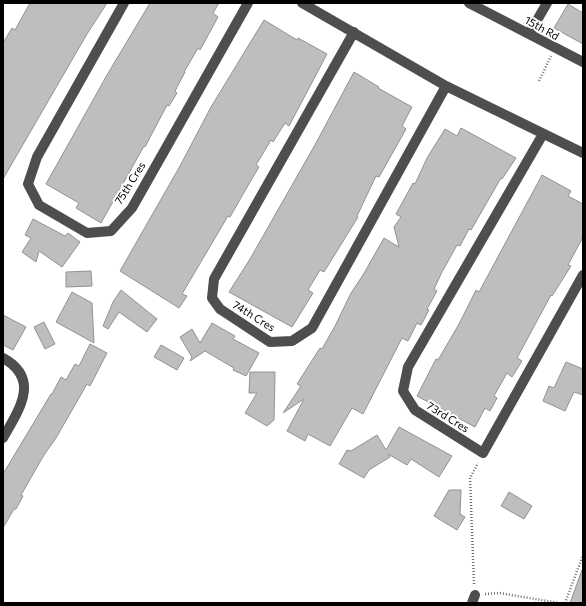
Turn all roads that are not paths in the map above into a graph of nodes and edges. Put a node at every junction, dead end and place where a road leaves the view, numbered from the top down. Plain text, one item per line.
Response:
1 (124, 3) edge
2 (248, 3) edge
3 (302, 3) edge
4 (469, 3) edge
5 (547, 3) edge
6 (354, 32) junction
7 (529, 34) junction
8 (583, 62) edge
9 (446, 86) junction
10 (544, 134) junction
11 (583, 153) edge
12 (583, 275) edge
13 (3, 358) edge
14 (3, 438) edge

1 - 2 street, 75th Cres
3 - 6 street
4 - 7 street, 15th Rd
5 - 7 street
6 - 9 street
6 - 9 street, 74th Cres
7 - 8 street, 15th Rd
9 - 10 street
10 - 11 street
10 - 12 street, 73rd Cres
13 - 14 street

